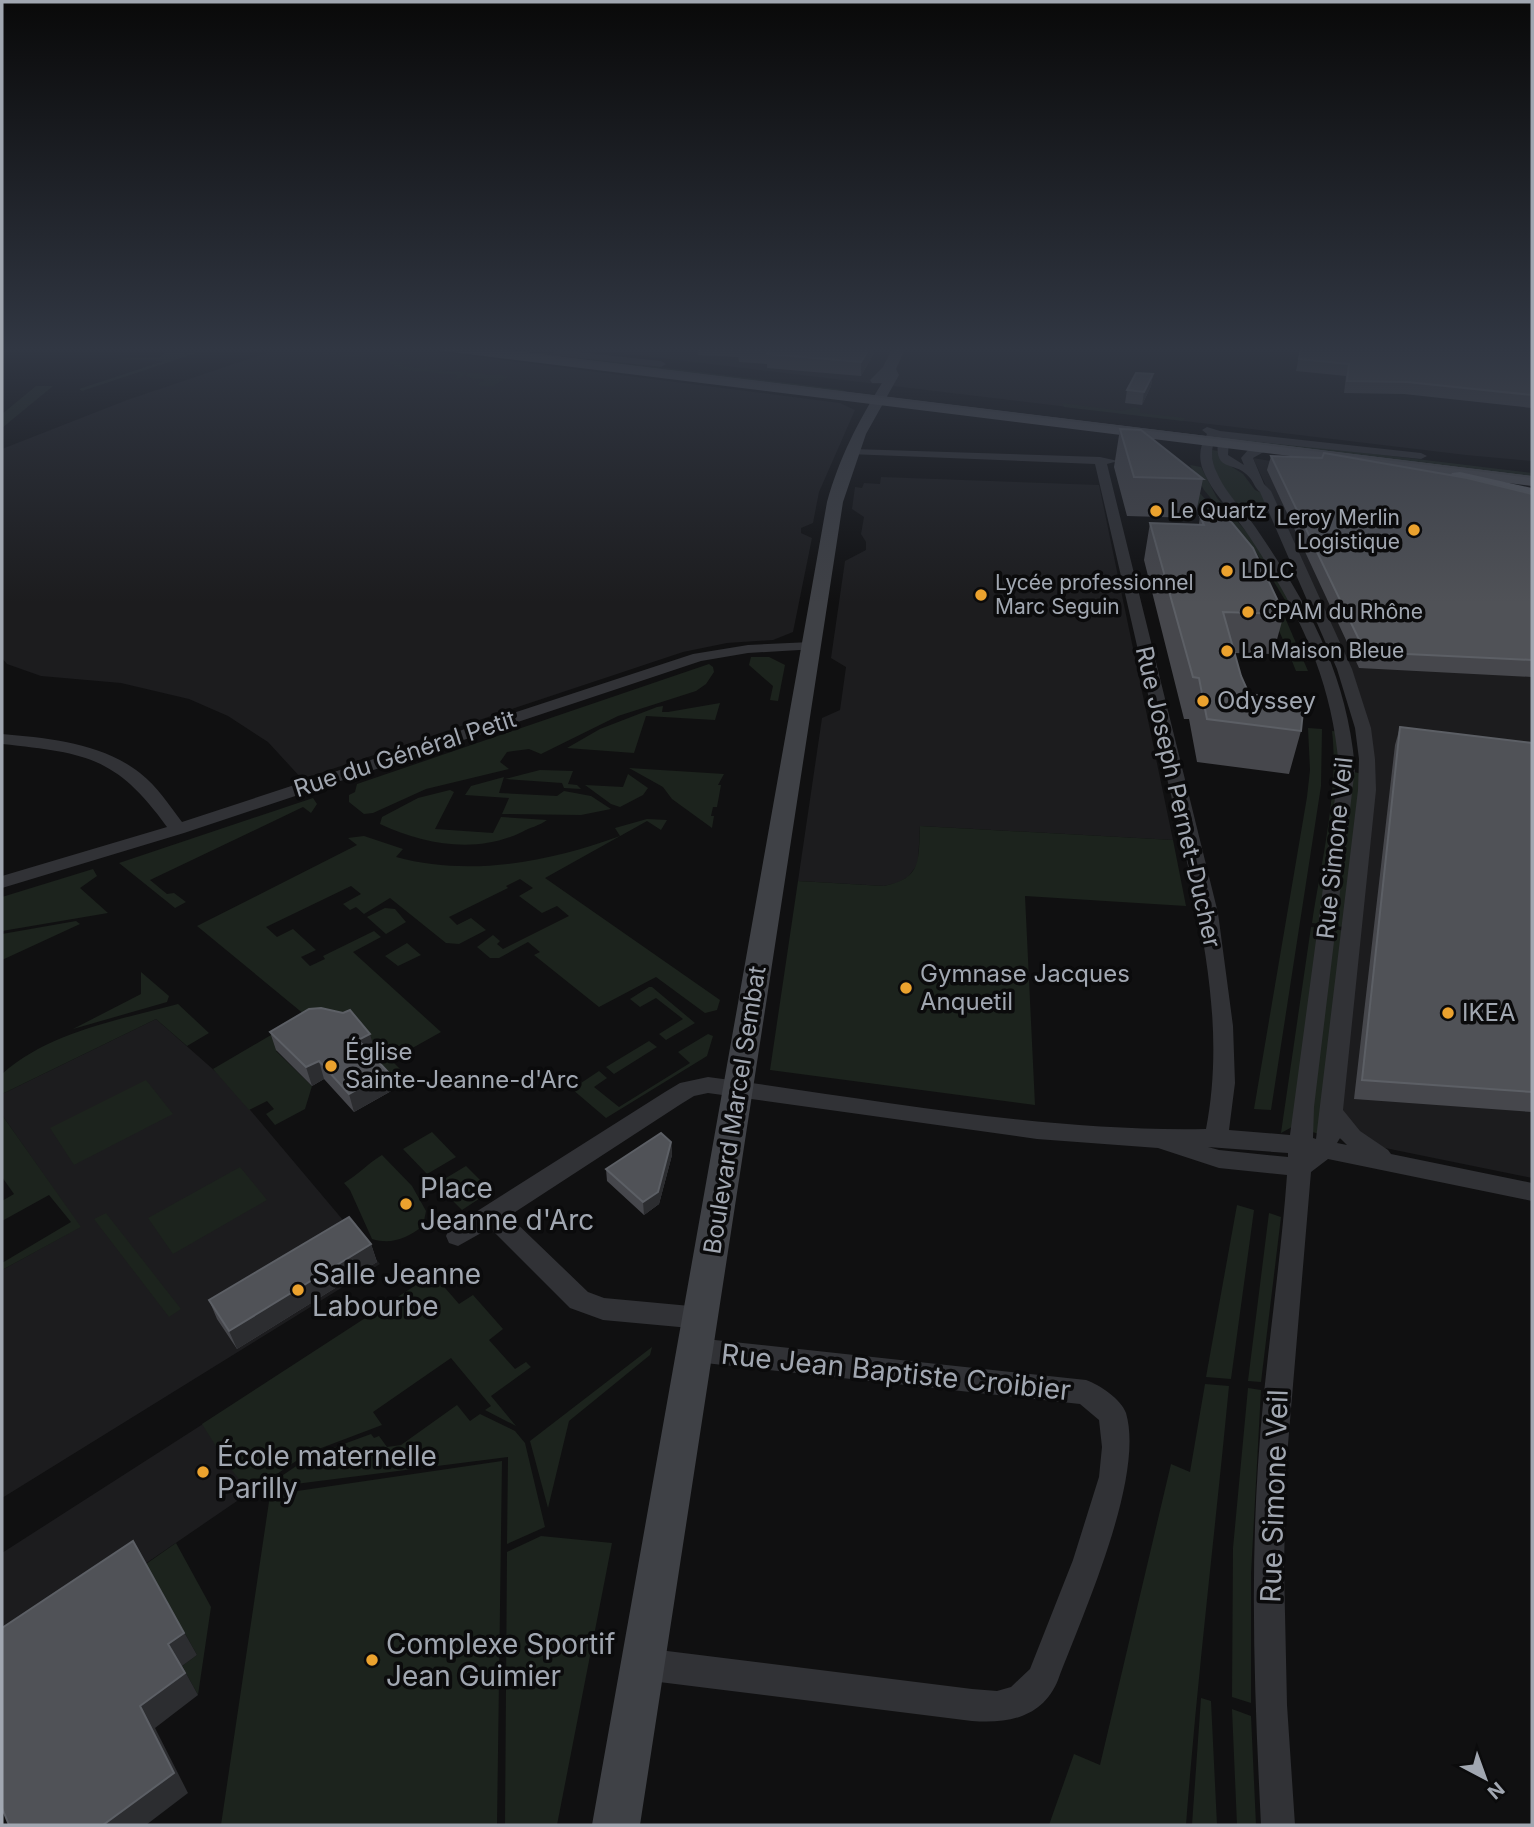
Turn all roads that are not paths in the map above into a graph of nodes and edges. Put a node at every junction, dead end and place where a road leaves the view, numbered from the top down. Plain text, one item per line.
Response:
1 (861, 432) edge
2 (1170, 432) edge
3 (1214, 438) junction
4 (1263, 449) junction
5 (853, 452) junction
6 (1342, 459) junction
7 (1100, 460) junction
8 (1121, 461) edge
9 (1476, 462) joint
10 (1532, 469) edge
11 (1255, 475) junction
12 (1532, 481) edge
13 (1532, 494) edge
14 (1274, 511) junction
15 (1246, 523) junction
16 (1294, 561) junction
17 (811, 646) junction
18 (2, 739) edge
19 (178, 829) junction
20 (2, 883) edge
21 (739, 1088) junction
22 (1332, 1112) junction
23 (1216, 1138) junction
24 (1148, 1139) junction
25 (1308, 1153) junction
26 (1390, 1162) junction
27 (1532, 1192) edge
28 (492, 1214) junction
29 (458, 1236) dead end
30 (701, 1318) junction
31 (696, 1350) junction
32 (643, 1664) junction
33 (616, 1825) edge
34 (1278, 1825) edge

1 - 5 street, Boulevard Marcel Sembat
2 - 3 main road
3 - 4 main road
3 - 9 main road
3 - 11 street
3 - 15 street, Rue Simone Veil
4 - 6 main road
4 - 11 street
5 - 7 street
5 - 17 street, Boulevard Marcel Sembat
6 - 12 main road
6 - 13 highway
7 - 8 street
7 - 23 street, Rue Joseph Pernet-Ducher
9 - 10 highway
11 - 14 street, Rue Simone Veil
14 - 15 street
14 - 16 street, Rue Simone Veil
15 - 16 street, Rue Simone Veil
15 - 25 street, Rue Simone Veil
16 - 22 street, Rue Simone Veil
17 - 19 street, Rue du Général Petit
17 - 21 street, Boulevard Marcel Sembat
18 - 19 street
19 - 20 street, Rue du Général Petit
21 - 24 street
21 - 28 street
21 - 30 street, Boulevard Marcel Sembat
22 - 25 street, Rue Simone Veil
22 - 26 street
23 - 24 street
23 - 25 street
24 - 25 street
25 - 26 street
25 - 34 street, Rue Simone Veil
26 - 27 street
28 - 29 street
28 - 30 street
30 - 31 street, Boulevard Marcel Sembat
31 - 32 street, Boulevard Marcel Sembat
31 - 32 street, Rue Jean Baptiste Croibier
32 - 33 street, Boulevard Marcel Sembat

